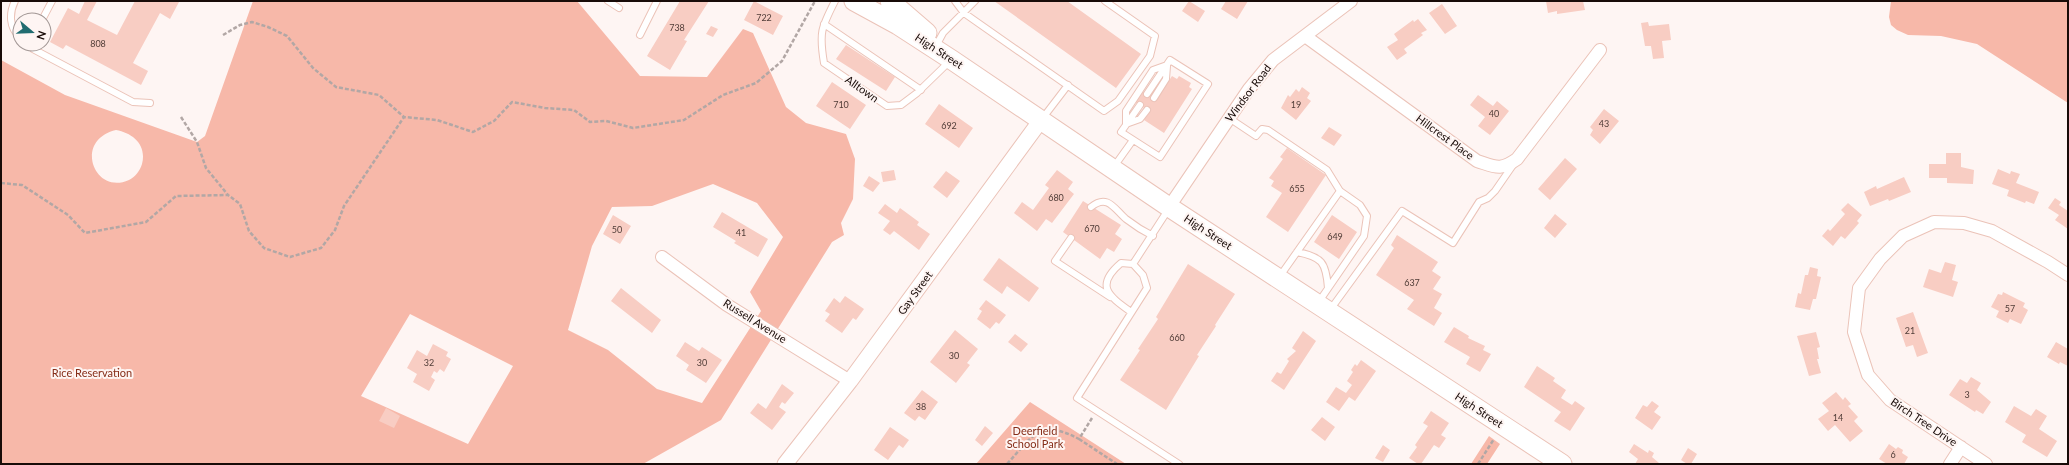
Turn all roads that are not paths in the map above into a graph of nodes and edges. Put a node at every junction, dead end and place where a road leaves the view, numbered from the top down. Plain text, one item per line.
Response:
1 (15, 1) edge
2 (52, 1) edge
3 (608, 1) edge
4 (657, 1) edge
5 (835, 1) edge
6 (854, 1) edge
7 (890, 1) edge
8 (955, 1) edge
9 (975, 1) edge
10 (1105, 1) edge
11 (1352, 1) edge
12 (619, 8) dead end
13 (46, 12) edge
14 (964, 13) junction
15 (12, 20) edge
16 (824, 24) junction
17 (640, 35) dead end
18 (1305, 36) junction
19 (935, 49) junction
20 (1600, 50) dead end
21 (39, 52) edge
22 (952, 60) junction
23 (1167, 65) junction
24 (1068, 85) junction
25 (921, 90) junction
26 (1147, 94) dead end
27 (1154, 98) dead end
28 (150, 103) dead end
29 (1140, 105) dead end
30 (1147, 110) dead end
31 (1229, 118) junction
32 (1041, 120) junction
33 (1126, 124) junction
34 (1133, 140) junction
35 (1517, 159) junction
36 (1113, 169) junction
37 (1340, 191) junction
38 (1091, 207) dead end
39 (1169, 207) junction
40 (1152, 236) junction
41 (1071, 238) dead end
42 (1297, 252) junction
43 (662, 257) dead end
44 (1133, 264) junction
45 (2068, 275) edge
46 (1278, 278) junction
47 (1328, 288) junction
48 (1110, 297) junction
49 (1323, 308) junction
50 (1131, 312) junction
51 (850, 381) junction
52 (1961, 447) junction
53 (785, 464) edge
54 (1179, 464) edge
55 (1562, 464) edge
56 (1950, 464) edge
57 (1986, 464) edge

1 - 15 lane
2 - 13 lane
3 - 12 lane
4 - 17 lane
5 - 16 lane, Alltown
6 - 19 main road, High Street
7 - 19 main road
8 - 14 lane
9 - 14 lane
10 - 24 lane
11 - 18 street, Windsor Road
14 - 19 lane
14 - 24 lane
16 - 25 lane
16 - 25 lane, Alltown
18 - 31 street, Windsor Road
18 - 35 street, Hillcrest Place
19 - 22 main road, High Street
20 - 35 street, Hillcrest Place
21 - 28 lane
22 - 25 lane, Alltown
22 - 32 main road, High Street
23 - 26 lane
23 - 27 lane
23 - 33 lane
23 - 34 lane
24 - 32 lane
29 - 33 lane
30 - 33 lane
31 - 37 lane
31 - 39 street, Windsor Road
32 - 36 main road, High Street
32 - 51 street, Gay Street
33 - 34 lane
34 - 36 lane
35 - 49 lane
36 - 39 main road, High Street
37 - 42 lane
37 - 47 lane
38 - 40 lane
39 - 40 lane
39 - 46 main road, High Street
40 - 44 lane
41 - 48 lane
42 - 46 lane
42 - 47 lane
43 - 51 street, Russell Avenue
44 - 48 lane
44 - 50 lane
45 - 52 street, Birch Tree Drive
46 - 49 main road, High Street
47 - 49 lane
48 - 50 lane
49 - 55 main road, High Street
50 - 54 lane
51 - 53 street, Gay Street
52 - 56 street
52 - 57 street, Birch Tree Drive

